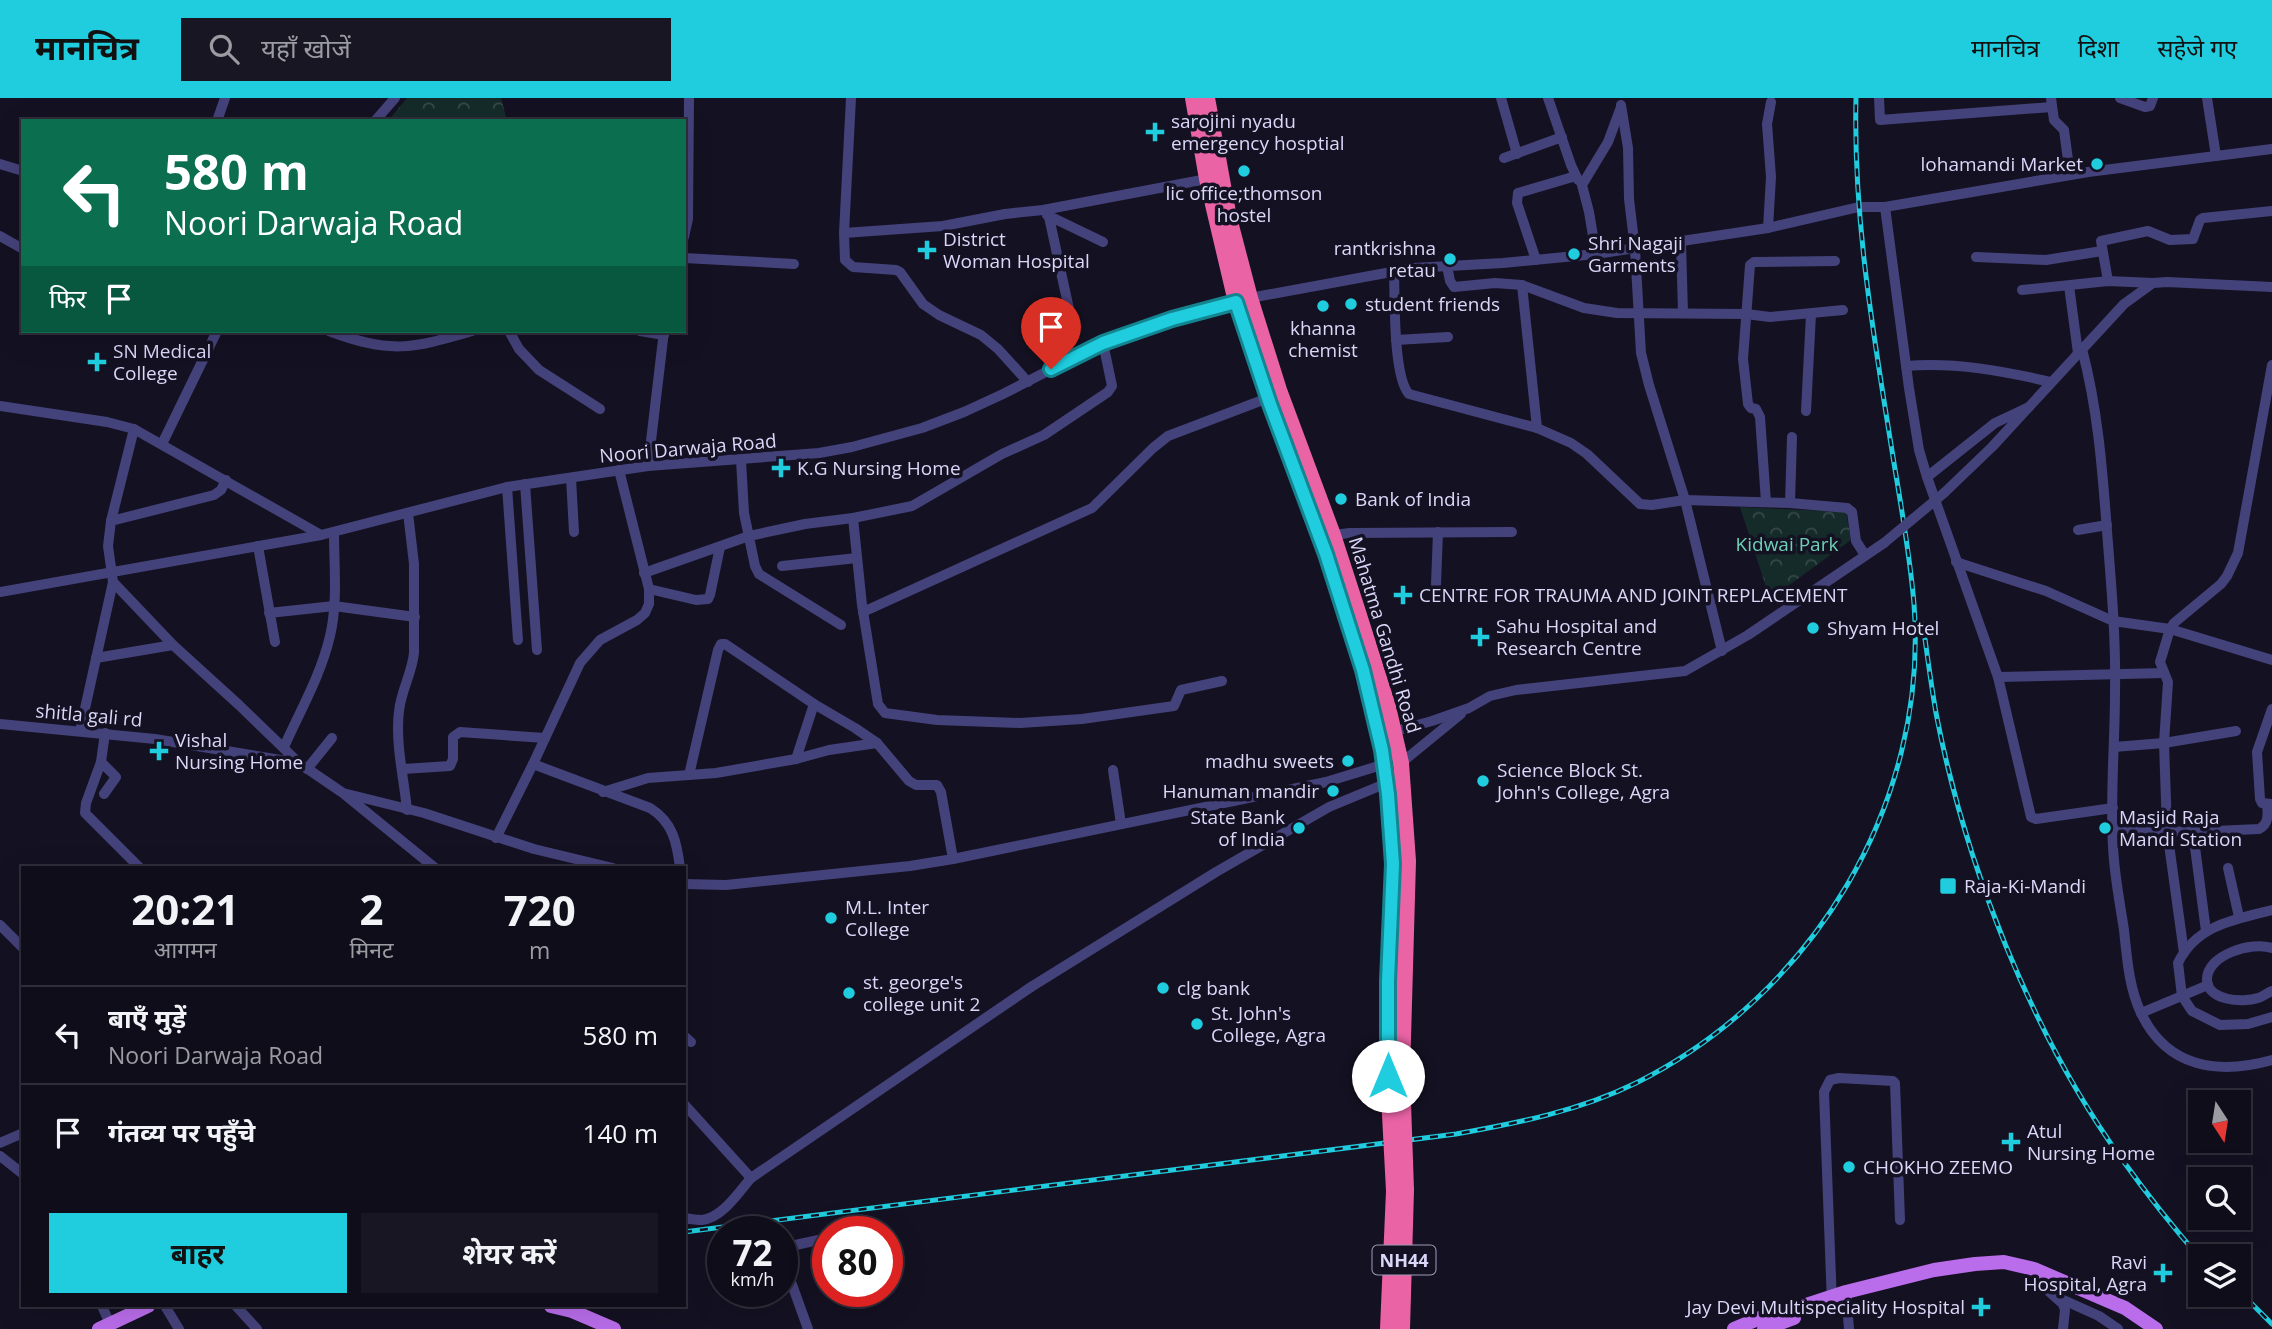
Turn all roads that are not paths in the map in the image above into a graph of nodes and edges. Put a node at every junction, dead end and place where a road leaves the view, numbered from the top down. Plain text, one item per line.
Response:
1 (225, 98) edge
2 (395, 98) edge
3 (689, 98) edge
4 (851, 98) edge
5 (1193, 98) edge
6 (1207, 98) edge
7 (1501, 98) edge
8 (1548, 98) edge
9 (1879, 98) edge
10 (2120, 98) edge
11 (2153, 98) edge
12 (2207, 98) edge
13 (1769, 99) edge
14 (1621, 102) edge
15 (2052, 102) edge
16 (2027, 103) edge
17 (218, 119) edge
18 (377, 119) edge
19 (1562, 137) junction
20 (2272, 149) edge
21 (1517, 154) junction
22 (2216, 156) junction
23 (1504, 158) dead end
24 (0, 164) edge
25 (21, 170) edge
26 (2070, 175) junction
27 (1207, 179) junction
28 (1579, 181) junction
29 (1885, 207) junction
30 (2272, 211) edge
31 (1046, 213) junction
32 (686, 228) edge
33 (1768, 228) junction
34 (844, 233) junction
35 (0, 236) edge
36 (1103, 242) dead end
37 (1681, 242) junction
38 (21, 248) edge
39 (1635, 249) junction
40 (2102, 251) junction
41 (1597, 254) junction
42 (1976, 257) dead end
43 (686, 258) edge
44 (1536, 260) junction
45 (1835, 261) dead end
46 (794, 264) dead end
47 (1447, 266) junction
48 (1394, 273) junction
49 (2108, 281) junction
50 (2153, 284) junction
51 (1522, 285) junction
52 (2069, 286) junction
53 (2272, 287) edge
54 (2022, 290) dead end
55 (1243, 300) junction
56 (1069, 309) dead end
57 (1843, 310) dead end
58 (1683, 313) junction
59 (1639, 314) junction
60 (1746, 314) junction
61 (1811, 314) junction
62 (216, 333) edge
63 (334, 333) edge
64 (465, 333) edge
65 (510, 333) edge
66 (664, 333) edge
67 (1448, 337) dead end
68 (1396, 340) junction
69 (1103, 343) junction
70 (2080, 351) junction
71 (2272, 365) edge
72 (1906, 366) junction
73 (1028, 382) junction
74 (2051, 382) junction
75 (1268, 398) junction
76 (0, 406) edge
77 (2029, 407) junction
78 (600, 409) dead end
79 (1806, 411) dead end
80 (1537, 428) junction
81 (134, 429) junction
82 (1792, 437) dead end
83 (162, 444) junction
84 (741, 460) junction
85 (648, 466) junction
86 (619, 470) junction
87 (1927, 477) junction
88 (571, 478) junction
89 (226, 480) junction
90 (525, 484) junction
91 (508, 487) junction
92 (1685, 500) junction
93 (1766, 502) junction
94 (1790, 503) junction
95 (408, 513) junction
96 (853, 518) junction
97 (111, 521) junction
98 (2107, 525) junction
99 (2078, 530) dead end
100 (1512, 531) dead end
101 (334, 532) junction
102 (574, 532) dead end
103 (1438, 532) junction
104 (321, 535) junction
105 (1333, 535) junction
106 (749, 536) junction
107 (258, 546) junction
108 (720, 547) junction
109 (1864, 555) junction
110 (857, 558) junction
111 (1956, 562) junction
112 (782, 566) dead end
113 (644, 573) junction
114 (112, 578) junction
115 (1436, 584) dead end
116 (649, 589) junction
117 (0, 592) edge
118 (334, 606) junction
119 (863, 612) junction
120 (269, 613) junction
121 (415, 617) junction
122 (2113, 621) junction
123 (841, 625) dead end
124 (2170, 629) junction
125 (518, 640) dead end
126 (275, 642) dead end
127 (173, 645) junction
128 (537, 650) dead end
129 (1722, 651) junction
130 (96, 659) junction
131 (2272, 660) edge
132 (2164, 673) junction
133 (2115, 674) junction
134 (1998, 677) junction
135 (1222, 681) dead end
136 (814, 704) junction
137 (1469, 708) junction
138 (2272, 709) edge
139 (0, 724) edge
140 (79, 731) junction
141 (2236, 731) dead end
142 (105, 733) junction
143 (1386, 733) junction
144 (332, 738) dead end
145 (545, 738) junction
146 (877, 743) junction
147 (2164, 743) junction
148 (284, 747) junction
149 (2114, 747) junction
150 (796, 759) junction
151 (102, 762) junction
152 (533, 764) junction
153 (1393, 764) junction
154 (303, 766) junction
155 (403, 769) junction
156 (1113, 770) dead end
157 (689, 775) junction
158 (1344, 776) junction
159 (1387, 783) junction
160 (603, 792) junction
161 (343, 793) junction
162 (104, 794) dead end
163 (1353, 797) junction
164 (2270, 804) edge
165 (2113, 808) junction
166 (407, 810) junction
167 (1121, 824) junction
168 (2112, 829) junction
169 (2167, 830) junction
170 (2193, 832) junction
171 (496, 838) junction
172 (953, 859) junction
173 (138, 866) edge
174 (433, 866) edge
175 (606, 866) edge
176 (680, 866) edge
177 (2228, 868) dead end
178 (686, 884) edge
179 (2272, 910) edge
180 (2239, 917) junction
181 (0, 925) edge
182 (2206, 931) junction
183 (21, 946) edge
184 (2272, 948) edge
185 (2184, 953) junction
186 (2207, 985) junction
187 (2272, 991) edge
188 (2182, 996) junction
189 (2141, 1013) junction
190 (2272, 1017) edge
191 (2272, 1060) edge
192 (1395, 1075) junction
193 (686, 1106) edge
194 (21, 1134) edge
195 (0, 1143) edge
196 (0, 1156) edge
197 (21, 1172) edge
198 (751, 1178) junction
199 (1400, 1191) junction
200 (686, 1218) edge
201 (1900, 1220) dead end
202 (812, 1241) edge
203 (2034, 1269) junction
204 (1843, 1296) junction
205 (2056, 1296) junction
206 (102, 1307) edge
207 (146, 1307) edge
208 (166, 1307) edge
209 (237, 1307) edge
210 (555, 1307) edge
211 (105, 1326) edge
212 (1738, 1328) edge
213 (179, 1329) edge
214 (257, 1329) edge
215 (614, 1329) edge
216 (808, 1329) edge
217 (1388, 1329) edge
218 (1402, 1329) edge
219 (1763, 1329) edge
220 (1849, 1329) edge
221 (2063, 1329) edge
222 (2118, 1329) edge
223 (2156, 1329) edge

1 - 17 street
2 - 18 street
3 - 32 street
4 - 34 street
5 - 27 highway, Mahatma Gandhi Road / NH44
6 - 55 highway, Mahatma Gandhi Road / NH44
7 - 21 street
8 - 19 street
9 - 16 street
10 - 11 street
12 - 22 street
13 - 33 street
14 - 28 street
14 - 39 street
15 - 16 street
15 - 26 street
19 - 21 street
19 - 28 street
20 - 22 street, Noori Darwaja Road
21 - 23 street
22 - 26 street, Noori Darwaja Road
24 - 25 street
26 - 29 street, Noori Darwaja Road
27 - 31 street
27 - 55 highway, Mahatma Gandhi Road / NH44
28 - 41 street
28 - 44 street
29 - 33 street, Noori Darwaja Road
29 - 72 street
30 - 40 street
31 - 34 street
31 - 36 street
31 - 56 street
33 - 37 street, Noori Darwaja Road
34 - 73 street
35 - 38 street
37 - 39 street, Noori Darwaja Road
37 - 58 street
39 - 41 street, Noori Darwaja Road
39 - 59 street
40 - 42 street
40 - 49 street
41 - 44 street, Noori Darwaja Road
43 - 46 street
44 - 47 street, Noori Darwaja Road
45 - 60 street
47 - 48 street, Noori Darwaja Road
47 - 51 street
48 - 55 street, Noori Darwaja Road
48 - 68 street
49 - 50 street
49 - 52 street
50 - 53 street
50 - 70 street
51 - 59 street
51 - 80 street
52 - 54 street
52 - 70 street
55 - 69 street, Noori Darwaja Road
55 - 75 highway, Mahatma Gandhi Road / NH44
55 - 105 highway, Mahatma Gandhi Road / NH44
57 - 61 street
58 - 59 street
58 - 60 street
59 - 92 street
60 - 61 street
60 - 93 street
61 - 79 street
62 - 83 street
63 - 64 street
65 - 78 street
66 - 85 street
67 - 68 street
68 - 80 street
69 - 73 street, Noori Darwaja Road
69 - 96 street
70 - 74 street
70 - 98 street
71 - 124 street
72 - 74 street
72 - 87 street
73 - 84 street, Noori Darwaja Road
74 - 77 street
75 - 119 street
75 - 143 highway, Mahatma Gandhi Road / NH44
76 - 81 street
77 - 87 street
77 - 109 street, bridge
80 - 92 street
81 - 83 street
81 - 97 street
82 - 94 street
83 - 89 street
84 - 85 street, Noori Darwaja Road
84 - 106 street
85 - 86 street, Noori Darwaja Road
86 - 88 street, Noori Darwaja Road
86 - 113 street
87 - 111 street
88 - 90 street, Noori Darwaja Road
88 - 102 street
89 - 97 street
89 - 104 street
90 - 91 street, Noori Darwaja Road
90 - 128 street
91 - 95 street, Noori Darwaja Road
91 - 125 street
92 - 93 street
92 - 129 street
93 - 94 street
94 - 109 street
95 - 101 street, Noori Darwaja Road
95 - 121 street
96 - 106 street
96 - 110 street
97 - 114 street
98 - 99 street
98 - 122 street
100 - 103 street
101 - 104 street, Noori Darwaja Road
101 - 118 street
103 - 105 street
103 - 115 street
104 - 107 street, Noori Darwaja Road
105 - 143 highway, Mahatma Gandhi Road / NH44
106 - 108 street
106 - 123 street
107 - 114 street, Noori Darwaja Road
107 - 120 street
108 - 113 street
108 - 116 street
109 - 129 street
110 - 112 street
110 - 119 street
111 - 122 street
111 - 134 street
113 - 116 street
114 - 117 street, Noori Darwaja Road
114 - 127 street
114 - 130 street
116 - 145 street
118 - 120 street
118 - 121 street
118 - 148 street
119 - 135 street
120 - 126 street
121 - 155 street
122 - 124 street
122 - 133 street
124 - 131 street
124 - 132 street
127 - 130 street
127 - 148 street
129 - 137 street
130 - 140 street
132 - 133 street
132 - 147 street
133 - 134 street
133 - 149 street
134 - 165 street
136 - 146 street
136 - 150 street
136 - 157 street
137 - 143 street
137 - 153 street
138 - 164 street
139 - 140 street, shitla gali rd
140 - 142 street, shitla gali rd
141 - 147 street
142 - 151 street
142 - 154 street, shitla gali rd
143 - 153 highway, Mahatma Gandhi Road / NH44
144 - 154 street
145 - 152 street
145 - 155 street
146 - 150 street
146 - 172 street
147 - 149 street
147 - 169 street
148 - 154 street
149 - 165 street
150 - 157 street
151 - 162 street
151 - 173 street
152 - 160 street
152 - 171 street
153 - 158 street
153 - 159 highway, Mahatma Gandhi Road / NH44
153 - 192 highway, Mahatma Gandhi Road / NH44
154 - 161 street
155 - 166 street
156 - 167 street
157 - 160 street
158 - 163 street
158 - 167 street
159 - 163 street
159 - 192 highway, Mahatma Gandhi Road / NH44
160 - 176 street
161 - 166 street
161 - 174 street
163 - 198 street
164 - 170 street
165 - 168 street
166 - 171 street
167 - 172 street
168 - 169 street
168 - 189 street
169 - 170 street
169 - 185 street
170 - 182 street
171 - 175 street
172 - 178 street
177 - 180 street
179 - 180 street
180 - 182 street
181 - 183 street
182 - 185 street
184 - 186 street
185 - 188 street
186 - 187 street
186 - 188 street
188 - 189 street
188 - 190 street
189 - 191 street
192 - 199 highway, Mahatma Gandhi Road / NH44, bridge
193 - 198 street
194 - 195 street
196 - 197 street
198 - 200 street
199 - 217 highway, Mahatma Gandhi Road / NH44
199 - 218 highway, Mahatma Gandhi Road / NH44
201 - 204 street
202 - 216 street
203 - 204 main road
203 - 205 street
203 - 223 main road
204 - 212 main road
204 - 219 main road
204 - 220 street
205 - 221 street
205 - 222 street
206 - 211 street
207 - 211 main road
208 - 213 street
209 - 214 street
210 - 215 main road

